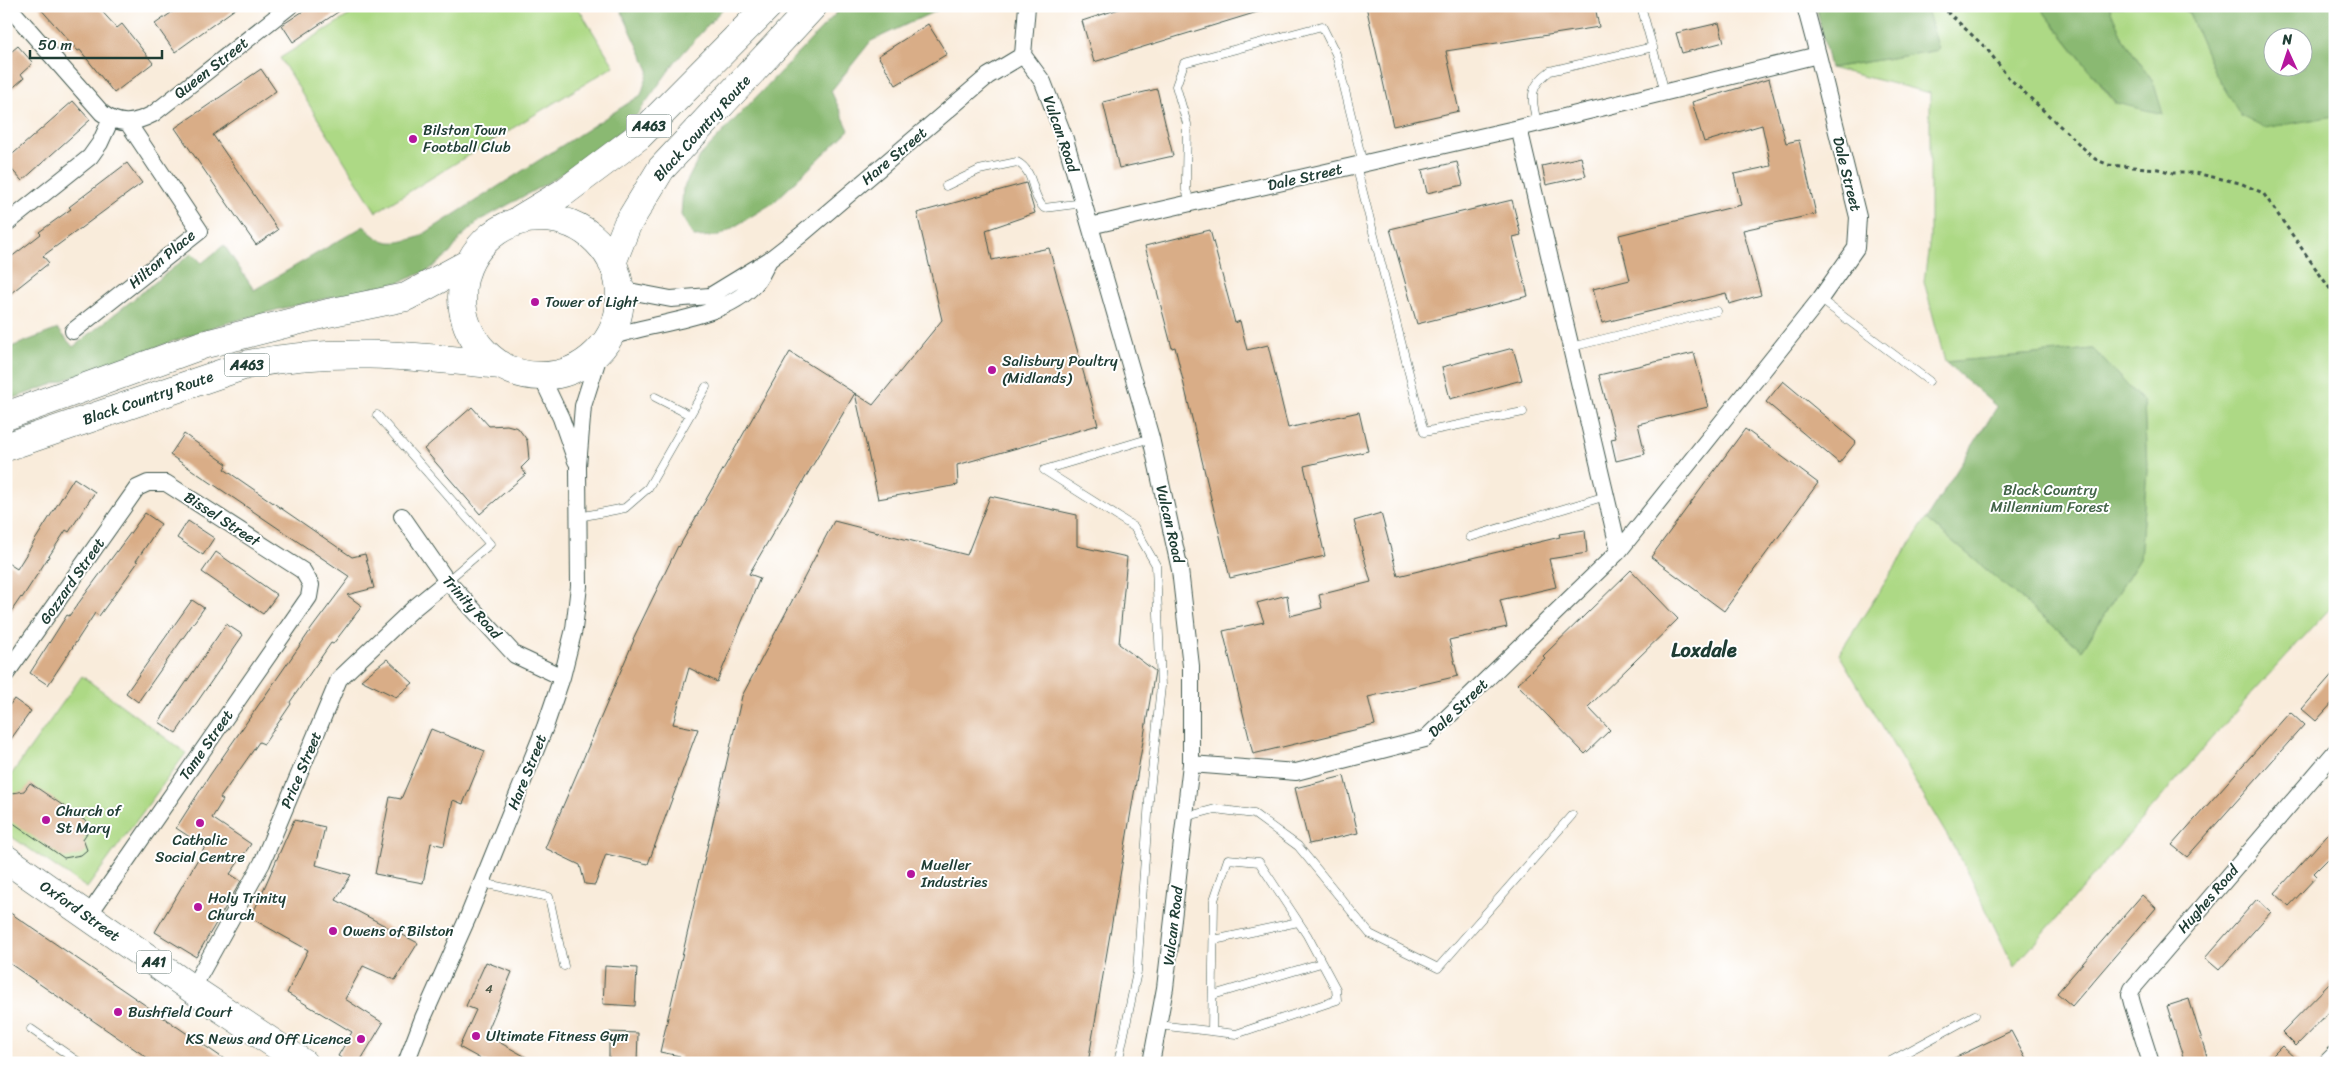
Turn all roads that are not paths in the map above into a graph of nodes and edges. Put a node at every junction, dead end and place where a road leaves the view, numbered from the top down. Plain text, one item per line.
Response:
1 (8, 6) edge
2 (290, 6) edge
3 (768, 6) edge
4 (813, 6) edge
5 (1027, 6) edge
6 (1641, 6) edge
7 (1805, 6) edge
8 (1653, 46) junction
9 (1818, 55) junction
10 (1023, 56) junction
11 (1665, 92) junction
12 (111, 119) junction
13 (128, 123) junction
14 (1537, 124) junction
15 (1519, 128) junction
16 (1359, 164) junction
17 (946, 186) dead end
18 (1084, 203) junction
19 (1191, 203) junction
20 (6, 224) edge
21 (512, 224) junction
22 (1090, 226) junction
23 (769, 260) junction
24 (469, 264) junction
25 (613, 267) junction
26 (1820, 299) junction
27 (1717, 311) dead end
28 (73, 331) dead end
29 (605, 342) junction
30 (1571, 347) junction
31 (501, 365) junction
32 (541, 376) junction
33 (1930, 381) dead end
34 (706, 387) dead end
35 (655, 397) dead end
36 (1523, 412) dead end
37 (688, 414) junction
38 (377, 415) dead end
39 (6, 416) edge
40 (1151, 438) junction
41 (6, 447) edge
42 (578, 466) junction
43 (137, 488) joint
44 (1606, 496) junction
45 (402, 516) dead end
46 (579, 517) junction
47 (1470, 537) dead end
48 (1618, 551) junction
49 (303, 571) joint
50 (447, 581) junction
51 (6, 674) edge
52 (562, 677) junction
53 (2335, 752) edge
54 (1191, 764) junction
55 (1572, 815) dead end
56 (1185, 816) junction
57 (6, 859) edge
58 (482, 883) junction
59 (88, 916) junction
60 (1298, 922) junction
61 (1214, 940) junction
62 (1322, 963) junction
63 (564, 966) dead end
64 (192, 989) junction
65 (1213, 995) junction
66 (1974, 1014) dead end
67 (1158, 1025) junction
68 (31, 1029) dead end
69 (1212, 1031) junction
70 (2335, 1054) edge
71 (80, 1063) edge
72 (303, 1063) edge
73 (406, 1063) edge
74 (1118, 1063) edge
75 (1151, 1063) edge
76 (1887, 1063) edge
77 (2151, 1063) edge
78 (2326, 1063) edge

1 - 12 street
2 - 13 street, Queen Street
3 - 21 highway, A463
4 - 25 highway, Black Country Route / A463
5 - 10 street
6 - 8 lane
7 - 9 street
8 - 11 lane
8 - 14 lane
9 - 11 street, Dale Street
9 - 26 street, Dale Street
10 - 18 street, Vulcan Road
10 - 23 street, Hare Street
11 - 14 street, Dale Street
12 - 13 street
12 - 20 street
13 - 28 street, Hilton Place
14 - 15 street, Dale Street
15 - 16 street, Dale Street
15 - 30 street
16 - 19 street, Dale Street
16 - 19 lane
16 - 36 lane
17 - 18 lane
18 - 22 street, Vulcan Road
19 - 22 street, Dale Street
21 - 24 highway
21 - 25 highway
22 - 40 street, Vulcan Road
23 - 25 street, Hare Street
23 - 29 street, Hare Street
24 - 31 highway
24 - 39 highway, Black Country Route / A463
25 - 29 highway
26 - 33 lane
26 - 48 street, Dale Street
27 - 30 lane
29 - 32 highway
29 - 42 street, Hare Street
30 - 44 street
31 - 32 highway
31 - 41 highway, Black Country Route / A463
32 - 42 street, Hare Street
34 - 37 lane
35 - 37 lane
37 - 46 lane
38 - 50 lane
40 - 54 street, Vulcan Road
40 - 74 lane
42 - 46 street, Hare Street
43 - 49 street, Bissel Street
43 - 51 street, Gozzard Street
44 - 47 lane
44 - 48 street
45 - 50 street, Trinity Road
46 - 52 street, Hare Street
48 - 54 street, Dale Street
49 - 59 street, Tame Street
50 - 52 street, Trinity Road
50 - 64 street, Price Street
52 - 58 street, Hare Street
53 - 77 street, Hughes Road
54 - 56 street, Vulcan Road
55 - 56 lane
56 - 67 street, Vulcan Road
57 - 59 highway, Oxford Street / A41
58 - 63 lane
58 - 73 street, Hare Street
59 - 64 highway, Oxford Street / A41
60 - 61 lane
60 - 61 lane
60 - 62 lane
61 - 65 lane
62 - 65 lane
62 - 69 lane
64 - 72 highway, Oxford Street / A41
65 - 69 lane
66 - 76 lane
67 - 69 lane
67 - 75 street, Vulcan Road
68 - 71 lane
70 - 78 street

